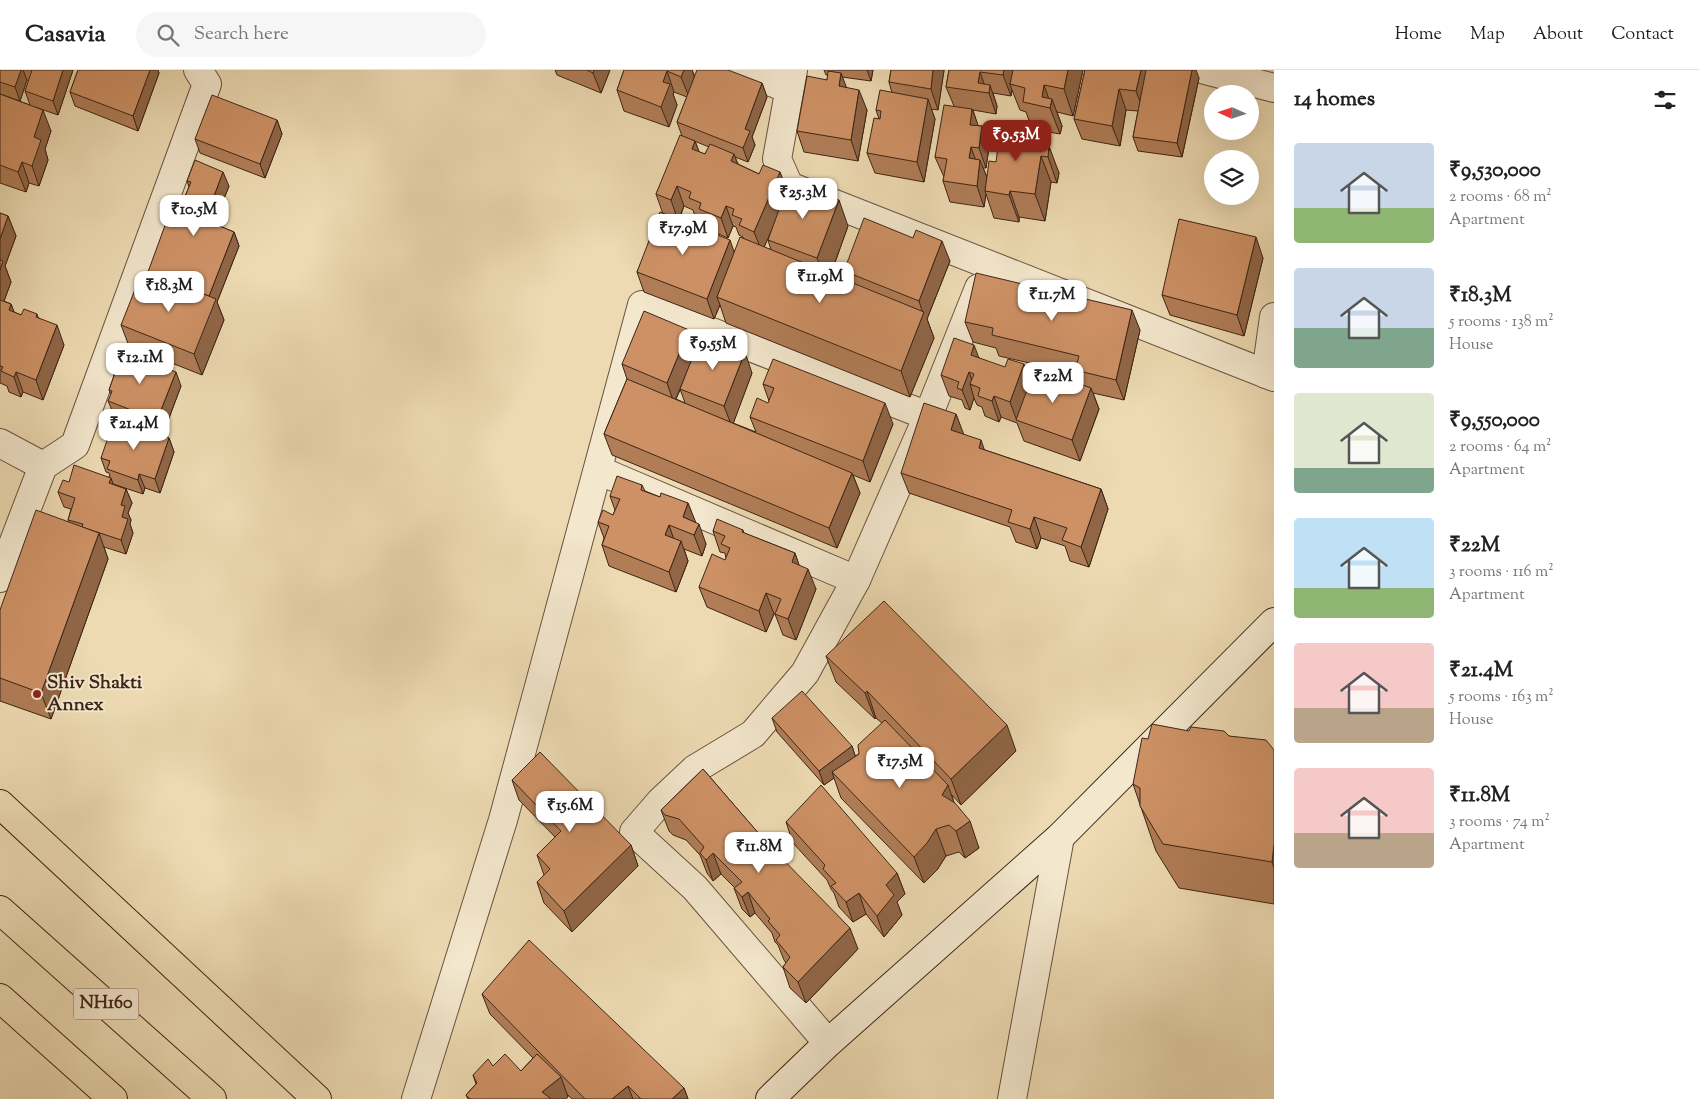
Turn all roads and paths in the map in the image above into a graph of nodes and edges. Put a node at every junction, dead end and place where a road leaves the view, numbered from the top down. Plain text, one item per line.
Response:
1 (198, 70) edge
2 (742, 70) edge
3 (1205, 70) edge
4 (791, 80) edge
5 (1274, 88) edge
6 (988, 264) junction
7 (1274, 317) edge
8 (1270, 375) edge
9 (928, 416) junction
10 (0, 443) edge
11 (43, 466) junction
12 (598, 470) junction
13 (0, 578) edge
14 (856, 580) junction
15 (1274, 622) edge
16 (0, 804) edge
17 (1060, 837) junction
18 (0, 910) edge
19 (0, 998) edge
20 (828, 1043) junction
21 (113, 1099) edge
22 (212, 1099) edge
23 (317, 1099) edge
24 (416, 1099) edge
25 (770, 1099) edge
26 (1012, 1099) edge

1 - 11 street
2 - 4 street
3 - 5 street
4 - 6 street
6 - 8 street
6 - 9 street
7 - 8 street
9 - 12 street
9 - 14 street
10 - 11 street
11 - 13 street
12 - 14 street
12 - 24 street
14 - 20 street
15 - 17 street
16 - 23 main road
17 - 20 street
17 - 26 street
18 - 22 main road, NH160
19 - 21 main road
20 - 25 street

